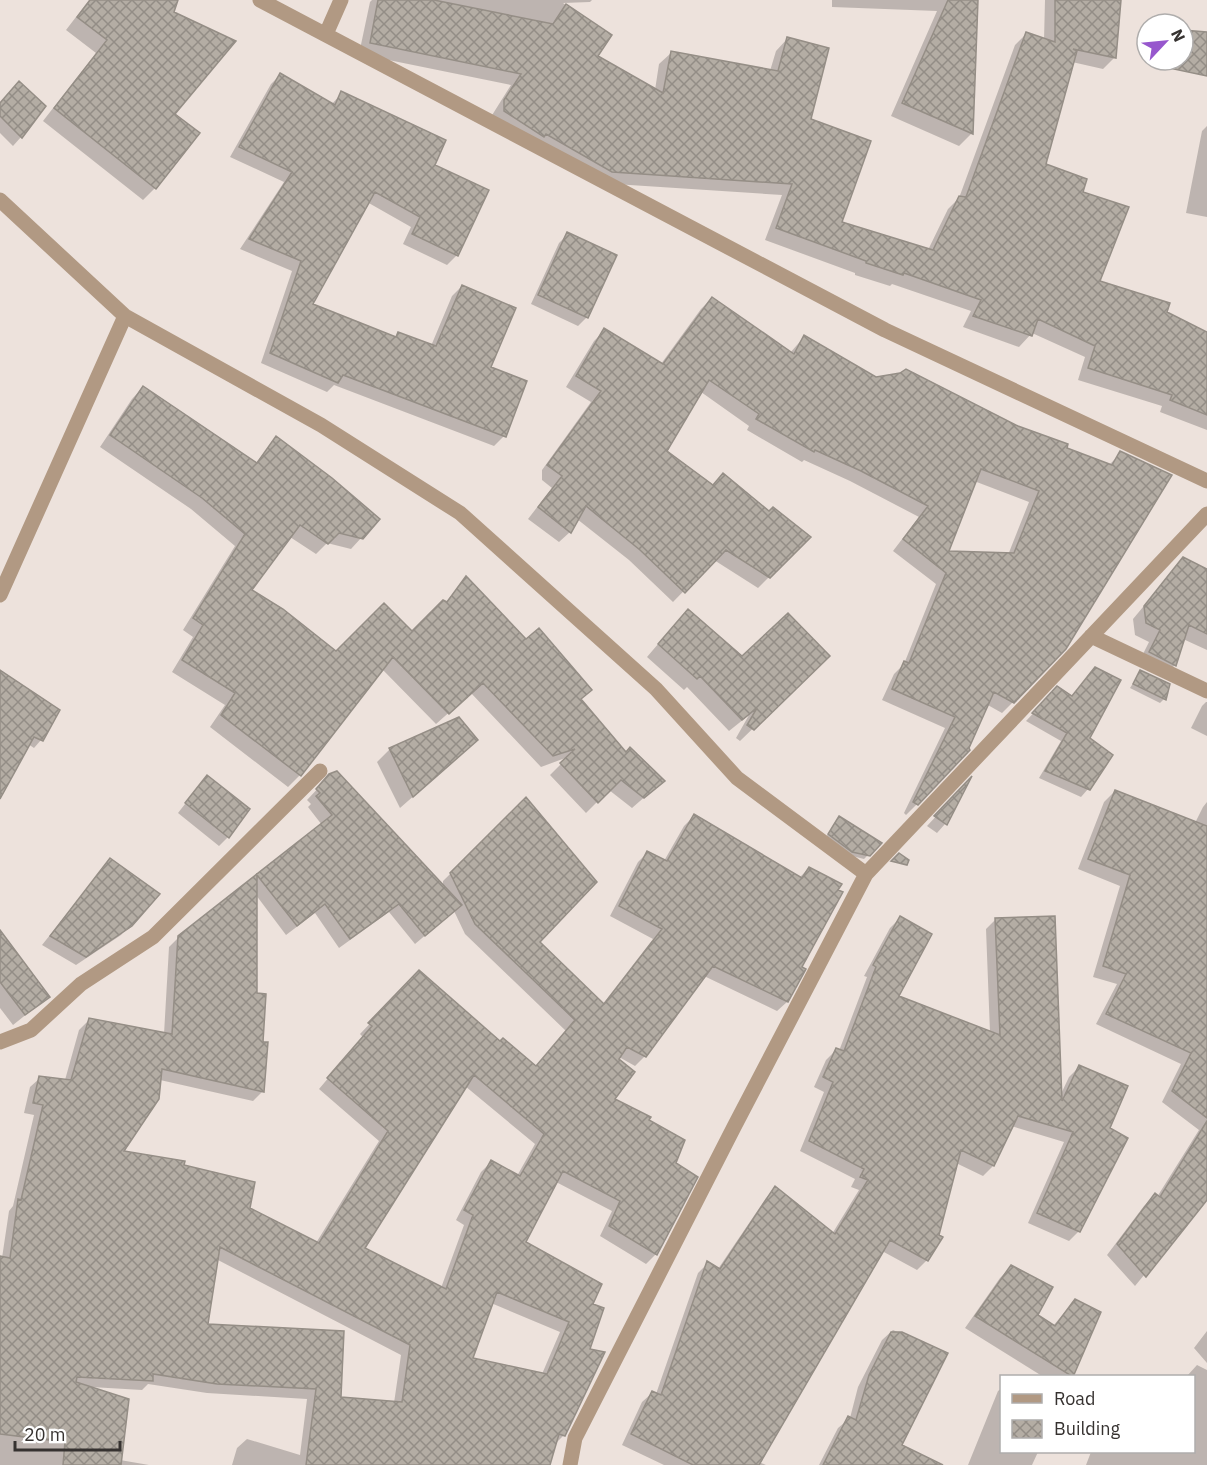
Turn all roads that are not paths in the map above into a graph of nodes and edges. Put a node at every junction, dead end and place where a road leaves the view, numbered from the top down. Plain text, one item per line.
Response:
1 (260, 0) edge
2 (341, 0) edge
3 (326, 34) junction
4 (0, 200) edge
5 (125, 316) junction
6 (1207, 481) edge
7 (1207, 514) edge
8 (0, 596) edge
9 (1091, 636) junction
10 (1207, 691) edge
11 (320, 771) dead end
12 (866, 874) junction
13 (0, 1042) edge
14 (570, 1465) edge

1 - 3 street
2 - 3 street
3 - 6 street
4 - 5 street
5 - 8 street
5 - 12 street
7 - 9 street
9 - 10 street
9 - 12 street
11 - 13 street
12 - 14 street

